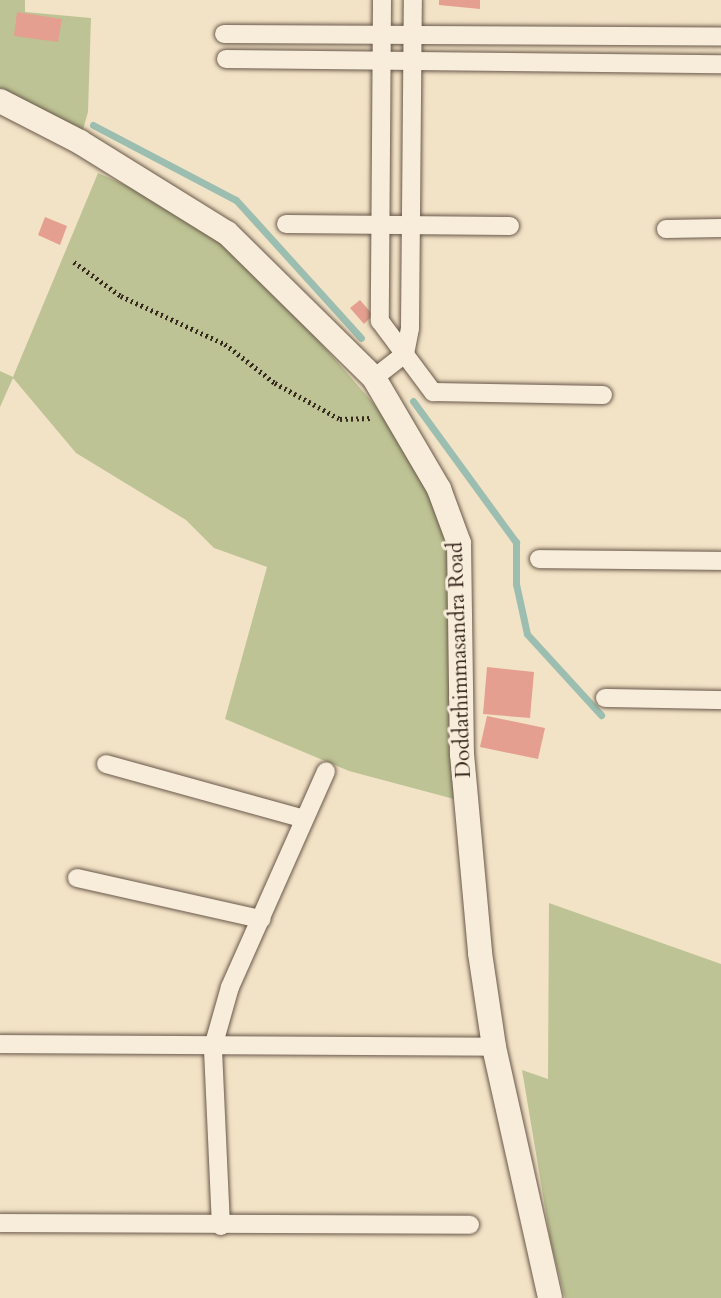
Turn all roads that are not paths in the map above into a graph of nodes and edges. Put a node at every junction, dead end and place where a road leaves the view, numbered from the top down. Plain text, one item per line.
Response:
1 (382, 0) edge
2 (413, 0) edge
3 (224, 34) dead end
4 (382, 35) junction
5 (413, 35) junction
6 (721, 37) edge
7 (226, 59) dead end
8 (382, 61) junction
9 (412, 61) junction
10 (721, 64) edge
11 (0, 101) edge
12 (286, 224) dead end
13 (381, 224) junction
14 (410, 225) junction
15 (510, 226) dead end
16 (721, 228) edge
17 (666, 229) dead end
18 (405, 354) junction
19 (374, 378) junction
20 (603, 395) dead end
21 (539, 559) dead end
22 (721, 561) edge
23 (605, 698) dead end
24 (721, 700) edge
25 (106, 764) dead end
26 (326, 771) dead end
27 (304, 819) junction
28 (77, 877) dead end
29 (261, 919) junction
30 (0, 1044) edge
31 (494, 1046) junction
32 (213, 1047) junction
33 (0, 1223) edge
34 (470, 1225) dead end
35 (221, 1226) junction
36 (550, 1298) edge

1 - 4 street
2 - 5 street
3 - 4 street
4 - 5 street
4 - 8 street
5 - 6 street
5 - 9 street
7 - 8 street
8 - 9 street
8 - 13 street
9 - 10 street
9 - 14 street
11 - 19 street, Doddathimmasandra Road
12 - 13 street
13 - 14 street
13 - 18 street
14 - 15 street
14 - 18 street
16 - 17 street
18 - 19 street
18 - 20 street
19 - 31 street, Doddathimmasandra Road
21 - 22 street
23 - 24 street
25 - 27 street
26 - 27 street
27 - 29 street
28 - 29 street
29 - 32 street
30 - 32 street
31 - 32 street
31 - 36 street, Doddathimmasandra Road
32 - 35 street
33 - 35 street
34 - 35 street

